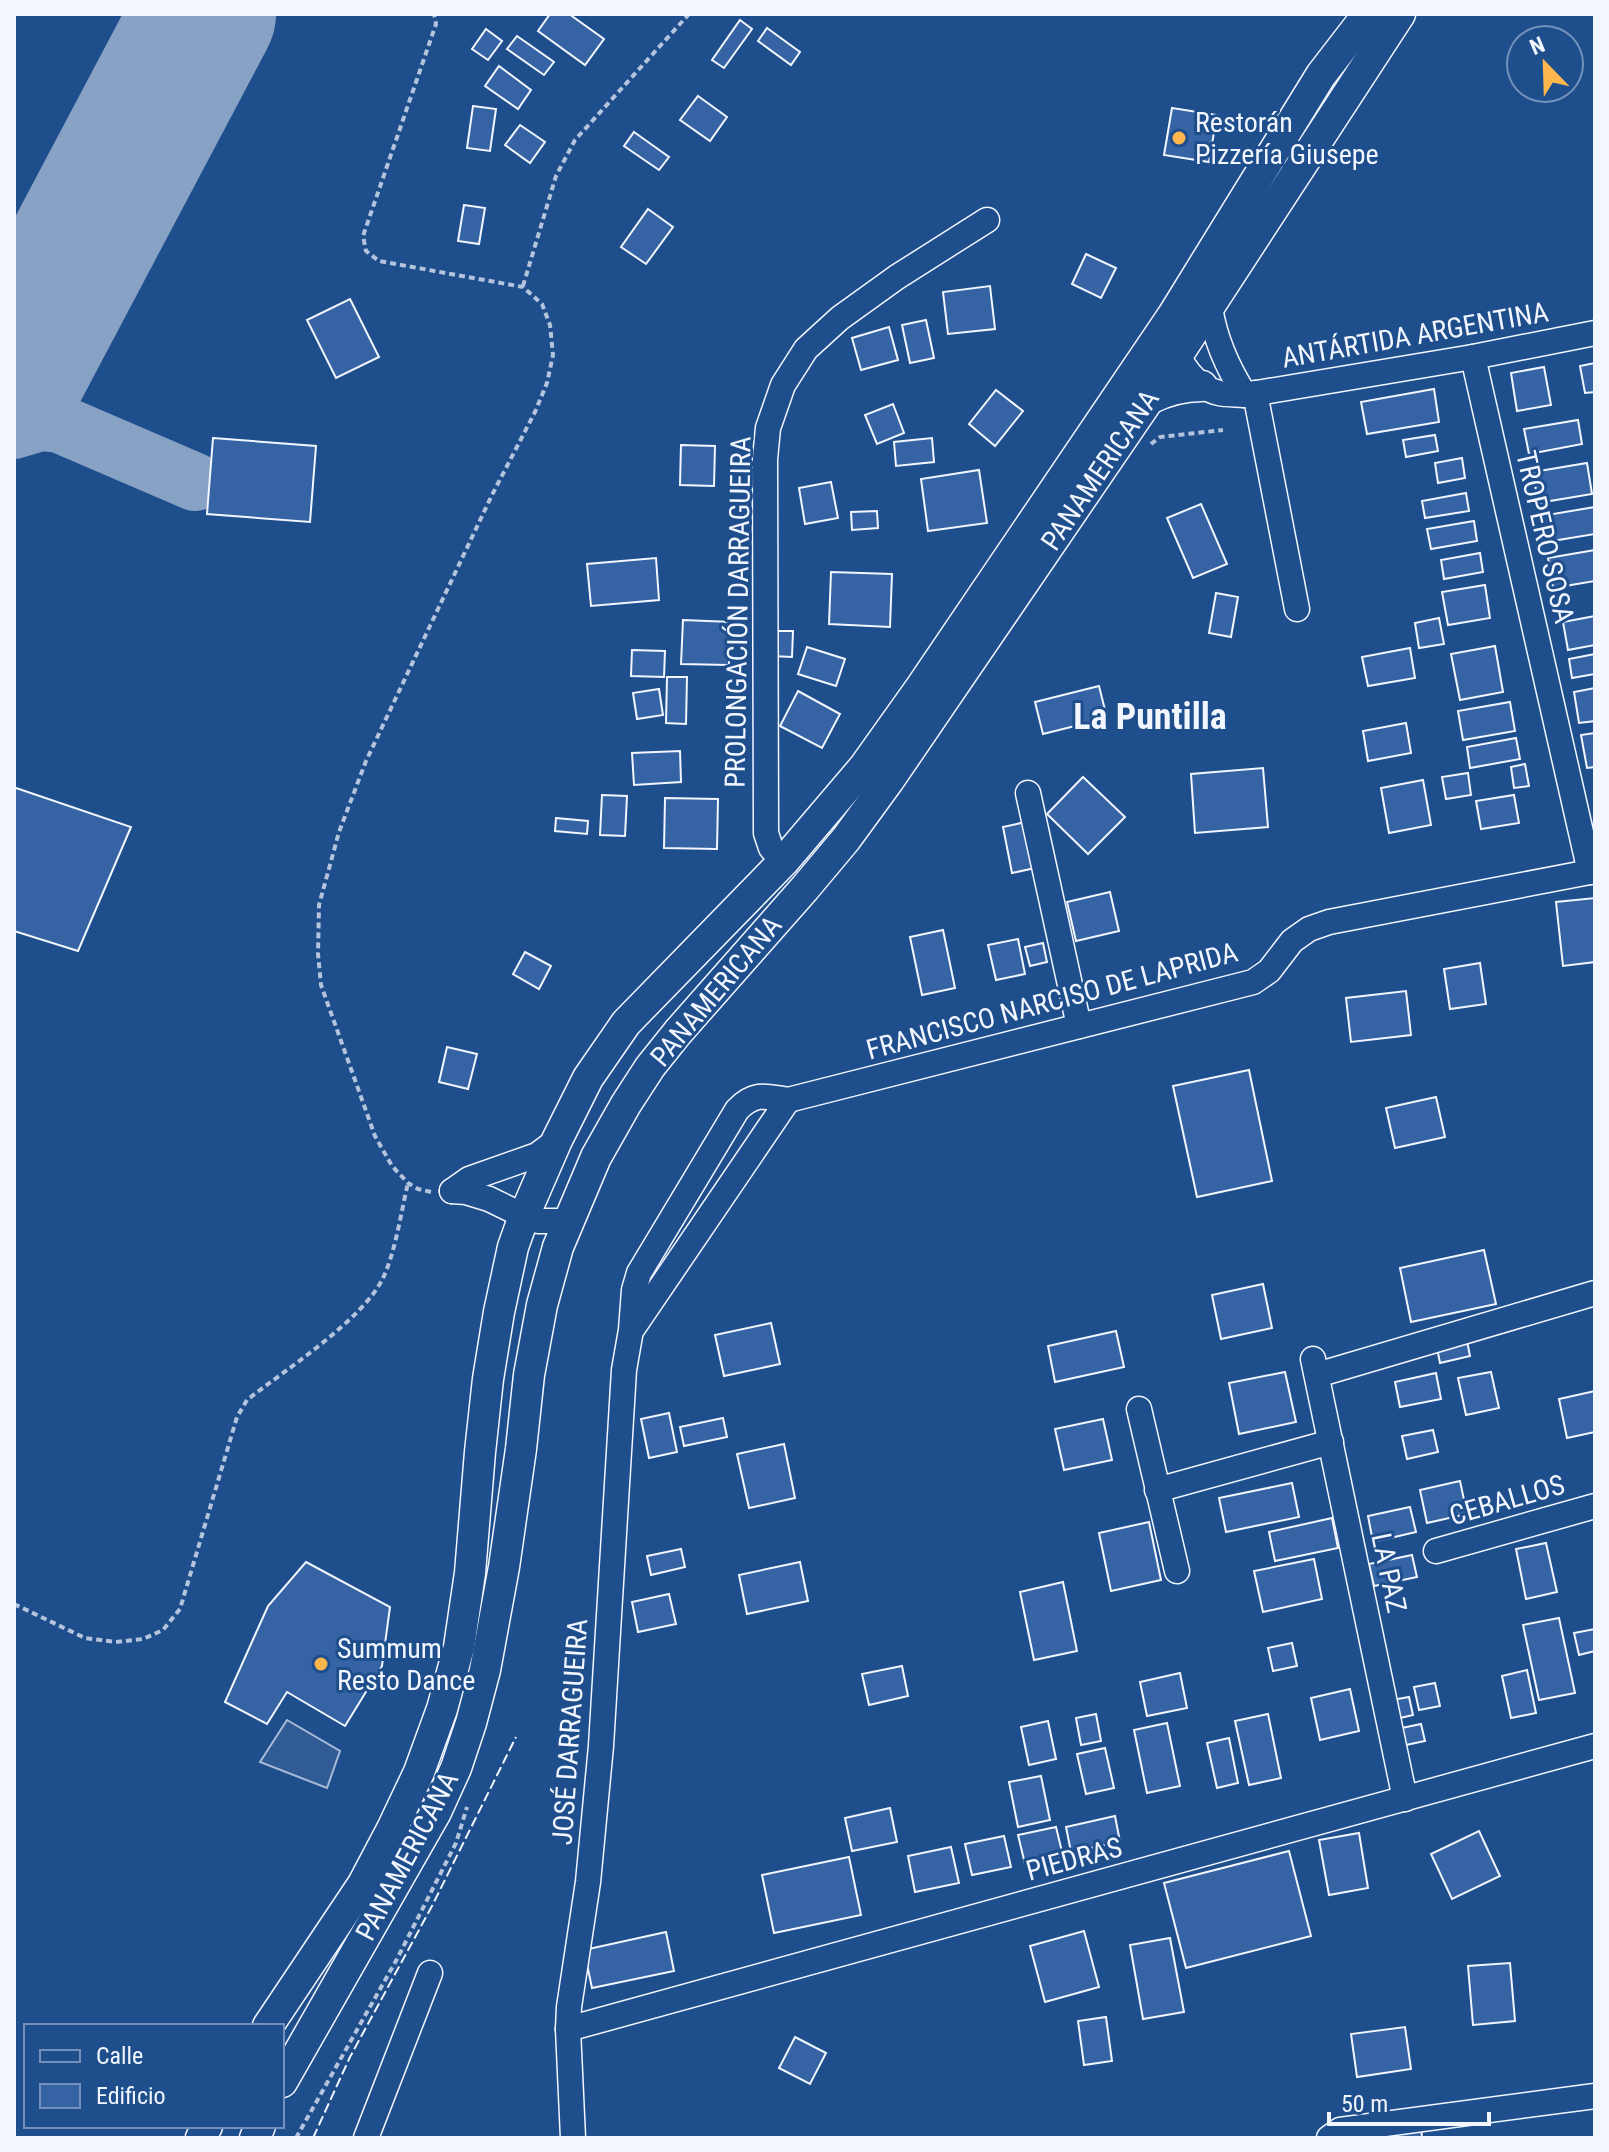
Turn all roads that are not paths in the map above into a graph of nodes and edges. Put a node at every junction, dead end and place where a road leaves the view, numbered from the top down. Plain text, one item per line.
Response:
1 (1368, 14) edge
2 (1400, 14) edge
3 (987, 220) dead end
4 (1210, 307) junction
5 (1173, 315) junction
6 (1595, 333) edge
7 (1177, 355) junction
8 (1473, 357) junction
9 (1202, 386) junction
10 (1250, 394) junction
11 (1149, 399) junction
12 (1297, 609) dead end
13 (1028, 793) dead end
14 (784, 861) junction
15 (1592, 871) edge
16 (1079, 1026) junction
17 (788, 1100) junction
18 (557, 1140) junction
19 (524, 1216) junction
20 (569, 1221) junction
21 (1595, 1293) edge
22 (631, 1330) junction
23 (1139, 1409) dead end
24 (1331, 1442) junction
25 (1157, 1490) junction
26 (1595, 1506) edge
27 (1436, 1551) dead end
28 (1177, 1571) dead end
29 (1594, 1751) edge
30 (1405, 1799) junction
31 (430, 1973) dead end
32 (269, 2024) edge
33 (568, 2029) junction
34 (284, 2078) edge
35 (1595, 2096) edge
36 (366, 2138) edge
37 (573, 2138) edge
38 (1329, 2138) edge

1 - 5 main road, PANAMERICANA
2 - 4 main road, PANAMERICANA
3 - 14 street, PROLONGACIÓN DARRAGUEIRA
4 - 7 main road, PANAMERICANA
4 - 10 street
5 - 7 street
5 - 14 main road, PANAMERICANA
6 - 8 street, ANTÁRTIDA ARGENTINA
7 - 9 street
7 - 11 main road, PANAMERICANA
8 - 10 street, ANTÁRTIDA ARGENTINA
8 - 15 street, TROPERO SOSA
9 - 10 street, ANTÁRTIDA ARGENTINA
9 - 11 main road
10 - 12 street
11 - 20 main road, PANAMERICANA
13 - 16 street
14 - 18 main road, PANAMERICANA
15 - 16 street, FRANCISCO NARCISO DE LAPRIDA
16 - 17 street, FRANCISCO NARCISO DE LAPRIDA
17 - 22 street, JOSÉ DARRAGUEIRA
17 - 22 street, JOSÉ DARRAGUEIRA
18 - 19 main road, PANAMERICANA
18 - 19 street
19 - 20 street
19 - 32 main road, PANAMERICANA
20 - 34 main road, PANAMERICANA
21 - 24 street, LA PAZ
22 - 33 street, JOSÉ DARRAGUEIRA
23 - 25 street
24 - 25 street
24 - 30 street, LA PAZ
25 - 28 street
26 - 27 street, CEBALLOS
29 - 30 street, PIEDRAS
30 - 33 street, PIEDRAS
31 - 36 street
33 - 37 street, JOSÉ DARRAGUEIRA
35 - 38 street

